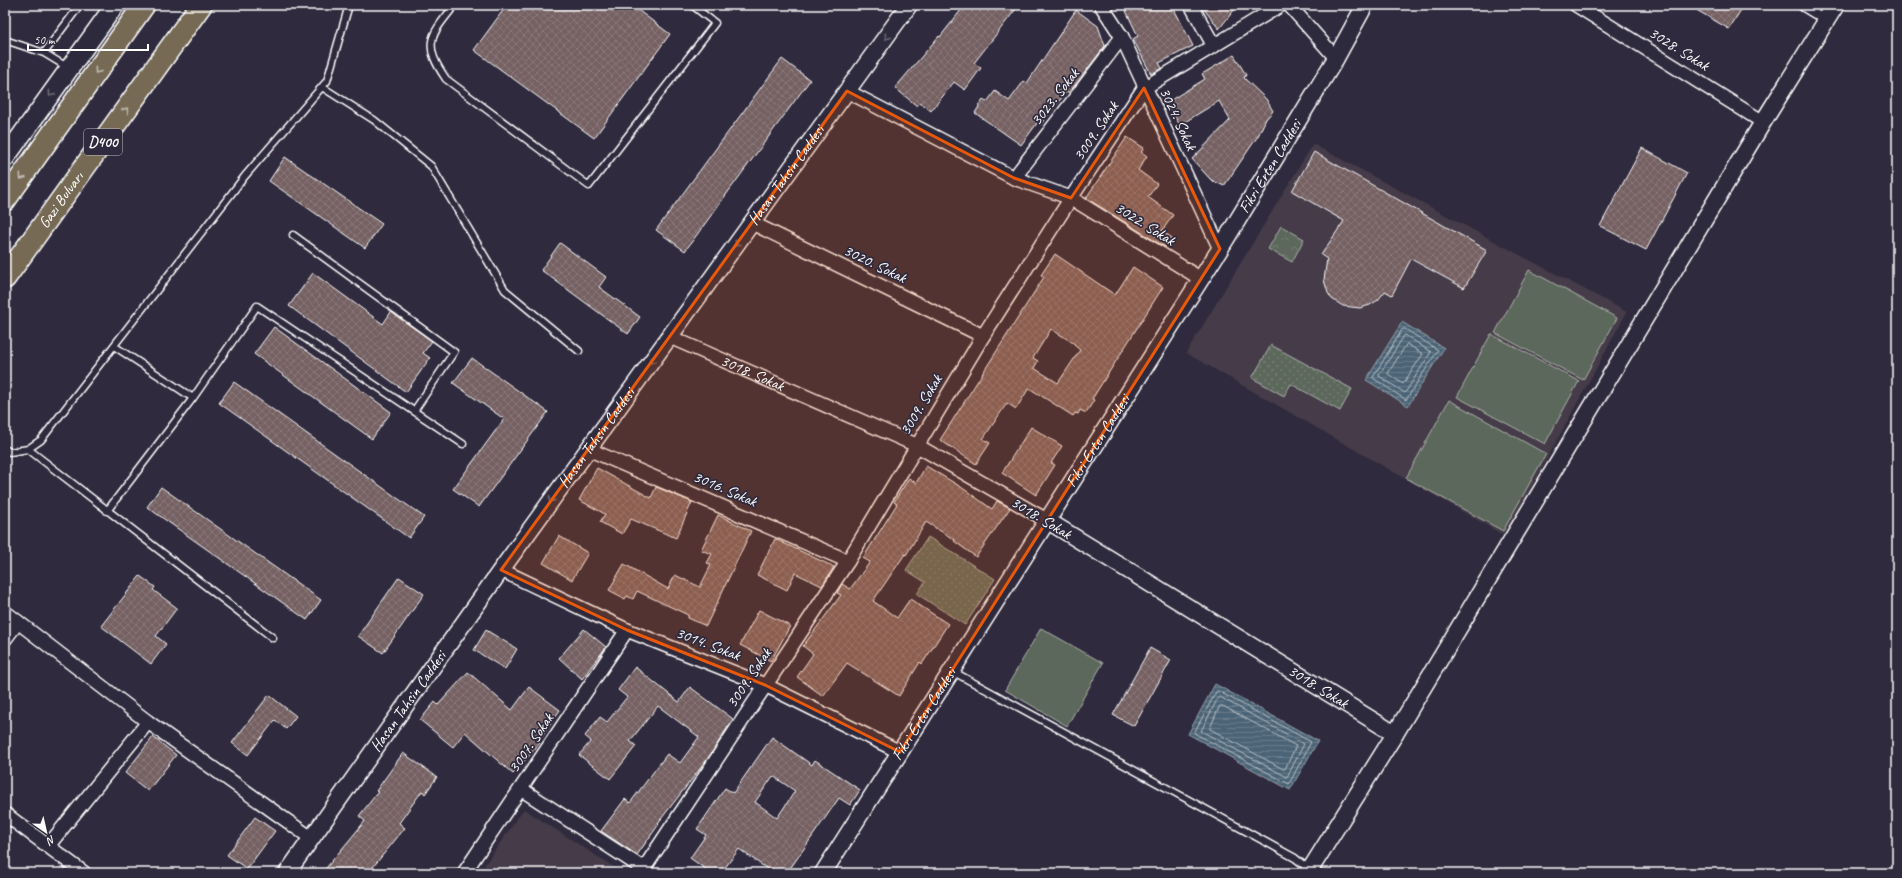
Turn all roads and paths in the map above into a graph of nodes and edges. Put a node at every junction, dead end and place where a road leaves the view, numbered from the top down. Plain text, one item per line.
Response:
1 (80, 5) edge
2 (115, 5) edge
3 (144, 5) edge
4 (201, 5) edge
5 (349, 5) edge
6 (455, 5) edge
7 (692, 5) edge
8 (909, 5) edge
9 (1101, 5) edge
10 (1191, 5) edge
11 (1281, 5) edge
12 (1289, 5) edge
13 (1365, 5) edge
14 (1805, 5) edge
15 (1836, 5) edge
16 (1584, 7) edge
17 (1828, 19) junction
18 (1122, 37) junction
19 (5, 40) edge
20 (1214, 46) junction
21 (44, 53) junction
22 (1336, 58) junction
23 (70, 68) junction
24 (322, 87) junction
25 (1144, 88) junction
26 (847, 91) junction
27 (1763, 122) junction
28 (5, 158) edge
29 (1014, 178) junction
30 (1071, 198) junction
31 (5, 200) edge
32 (752, 222) junction
33 (41, 230) junction
34 (293, 235) dead end
35 (1220, 249) junction
36 (5, 278) edge
37 (1200, 279) junction
38 (5, 291) edge
39 (670, 336) junction
40 (983, 336) junction
41 (114, 346) junction
42 (579, 351) dead end
43 (193, 398) junction
44 (414, 411) junction
45 (463, 444) dead end
46 (916, 445) junction
47 (5, 449) edge
48 (28, 449) junction
49 (588, 449) junction
50 (107, 511) junction
51 (1048, 521) junction
52 (848, 561) junction
53 (501, 570) junction
54 (5, 612) edge
55 (18, 622) junction
56 (627, 630) junction
57 (273, 638) dead end
58 (5, 639) edge
59 (952, 671) junction
60 (765, 684) junction
61 (148, 722) junction
62 (1395, 734) junction
63 (900, 752) junction
64 (521, 789) junction
65 (5, 814) edge
66 (311, 838) junction
67 (48, 846) junction
68 (642, 871) edge
69 (1311, 872) edge
70 (84, 873) edge
71 (287, 873) edge
72 (464, 873) edge
73 (823, 873) edge

1 - 21 lane
2 - 23 main road
3 -> 31 highway, D400
33 -> 4 highway, Gazi Bulvarı / D400
5 - 24 lane
6 - 7 lane
8 -> 26 street, Hasan Tahsin Caddesi
9 - 18 street, 3024. Sokak
10 - 20 street
11 - 20 street, 3009. Sokak
12 - 22 street
13 - 22 street, Fikri Erten Caddesi
14 - 17 street
15 - 17 street
16 - 27 street, 3028. Sokak
17 - 27 street
18 - 25 street, 3024. Sokak
18 - 29 street, 3023. Sokak
19 - 21 lane
20 - 25 street, 3009. Sokak
21 - 23 lane
22 - 35 street, Fikri Erten Caddesi
23 -> 28 main road
24 - 41 lane
24 - 42 lane
25 - 30 street, 3009. Sokak
25 - 35 street, 3024. Sokak
26 - 29 street, 3022. Sokak
26 - 32 street, Hasan Tahsin Caddesi
27 - 62 street
29 - 30 street, 3022. Sokak
30 - 37 street, 3022. Sokak
30 - 40 street, 3009. Sokak
32 -> 39 street, Hasan Tahsin Caddesi
32 - 40 street, 3020. Sokak
33 - 36 highway, Gazi Bulvarı / D400
33 - 38 highway
34 - 44 lane
35 - 37 street, Fikri Erten Caddesi
37 - 51 street, Fikri Erten Caddesi
39 - 46 street, 3018. Sokak
39 -> 49 street, Hasan Tahsin Caddesi
40 - 46 street, 3009. Sokak
41 - 43 lane
41 - 48 lane
43 - 44 lane
43 - 50 lane
44 - 45 lane
46 - 51 street, 3018. Sokak
46 - 52 street, 3009. Sokak
47 - 48 lane
48 - 50 lane
49 - 52 street, 3016. Sokak
49 -> 53 street, Hasan Tahsin Caddesi
50 - 57 lane
51 - 59 street, Fikri Erten Caddesi
51 - 62 street, 3018. Sokak
52 - 60 street, 3009. Sokak
53 - 56 street, 3014. Sokak
53 - 66 street, Hasan Tahsin Caddesi
54 - 55 street
55 - 58 street
55 - 61 street
56 - 60 street, 3014. Sokak
56 - 64 street, 3007. Sokak
59 - 63 street, Fikri Erten Caddesi
59 - 69 lane
60 - 63 street, 3014. Sokak
60 - 68 street, 3009. Sokak
61 - 66 street
61 - 67 street
62 - 69 street
63 - 73 street, Fikri Erten Caddesi
64 - 68 street
64 - 72 street, 3007. Sokak
65 - 67 street
66 - 71 street, Hasan Tahsin Caddesi
67 - 70 street

